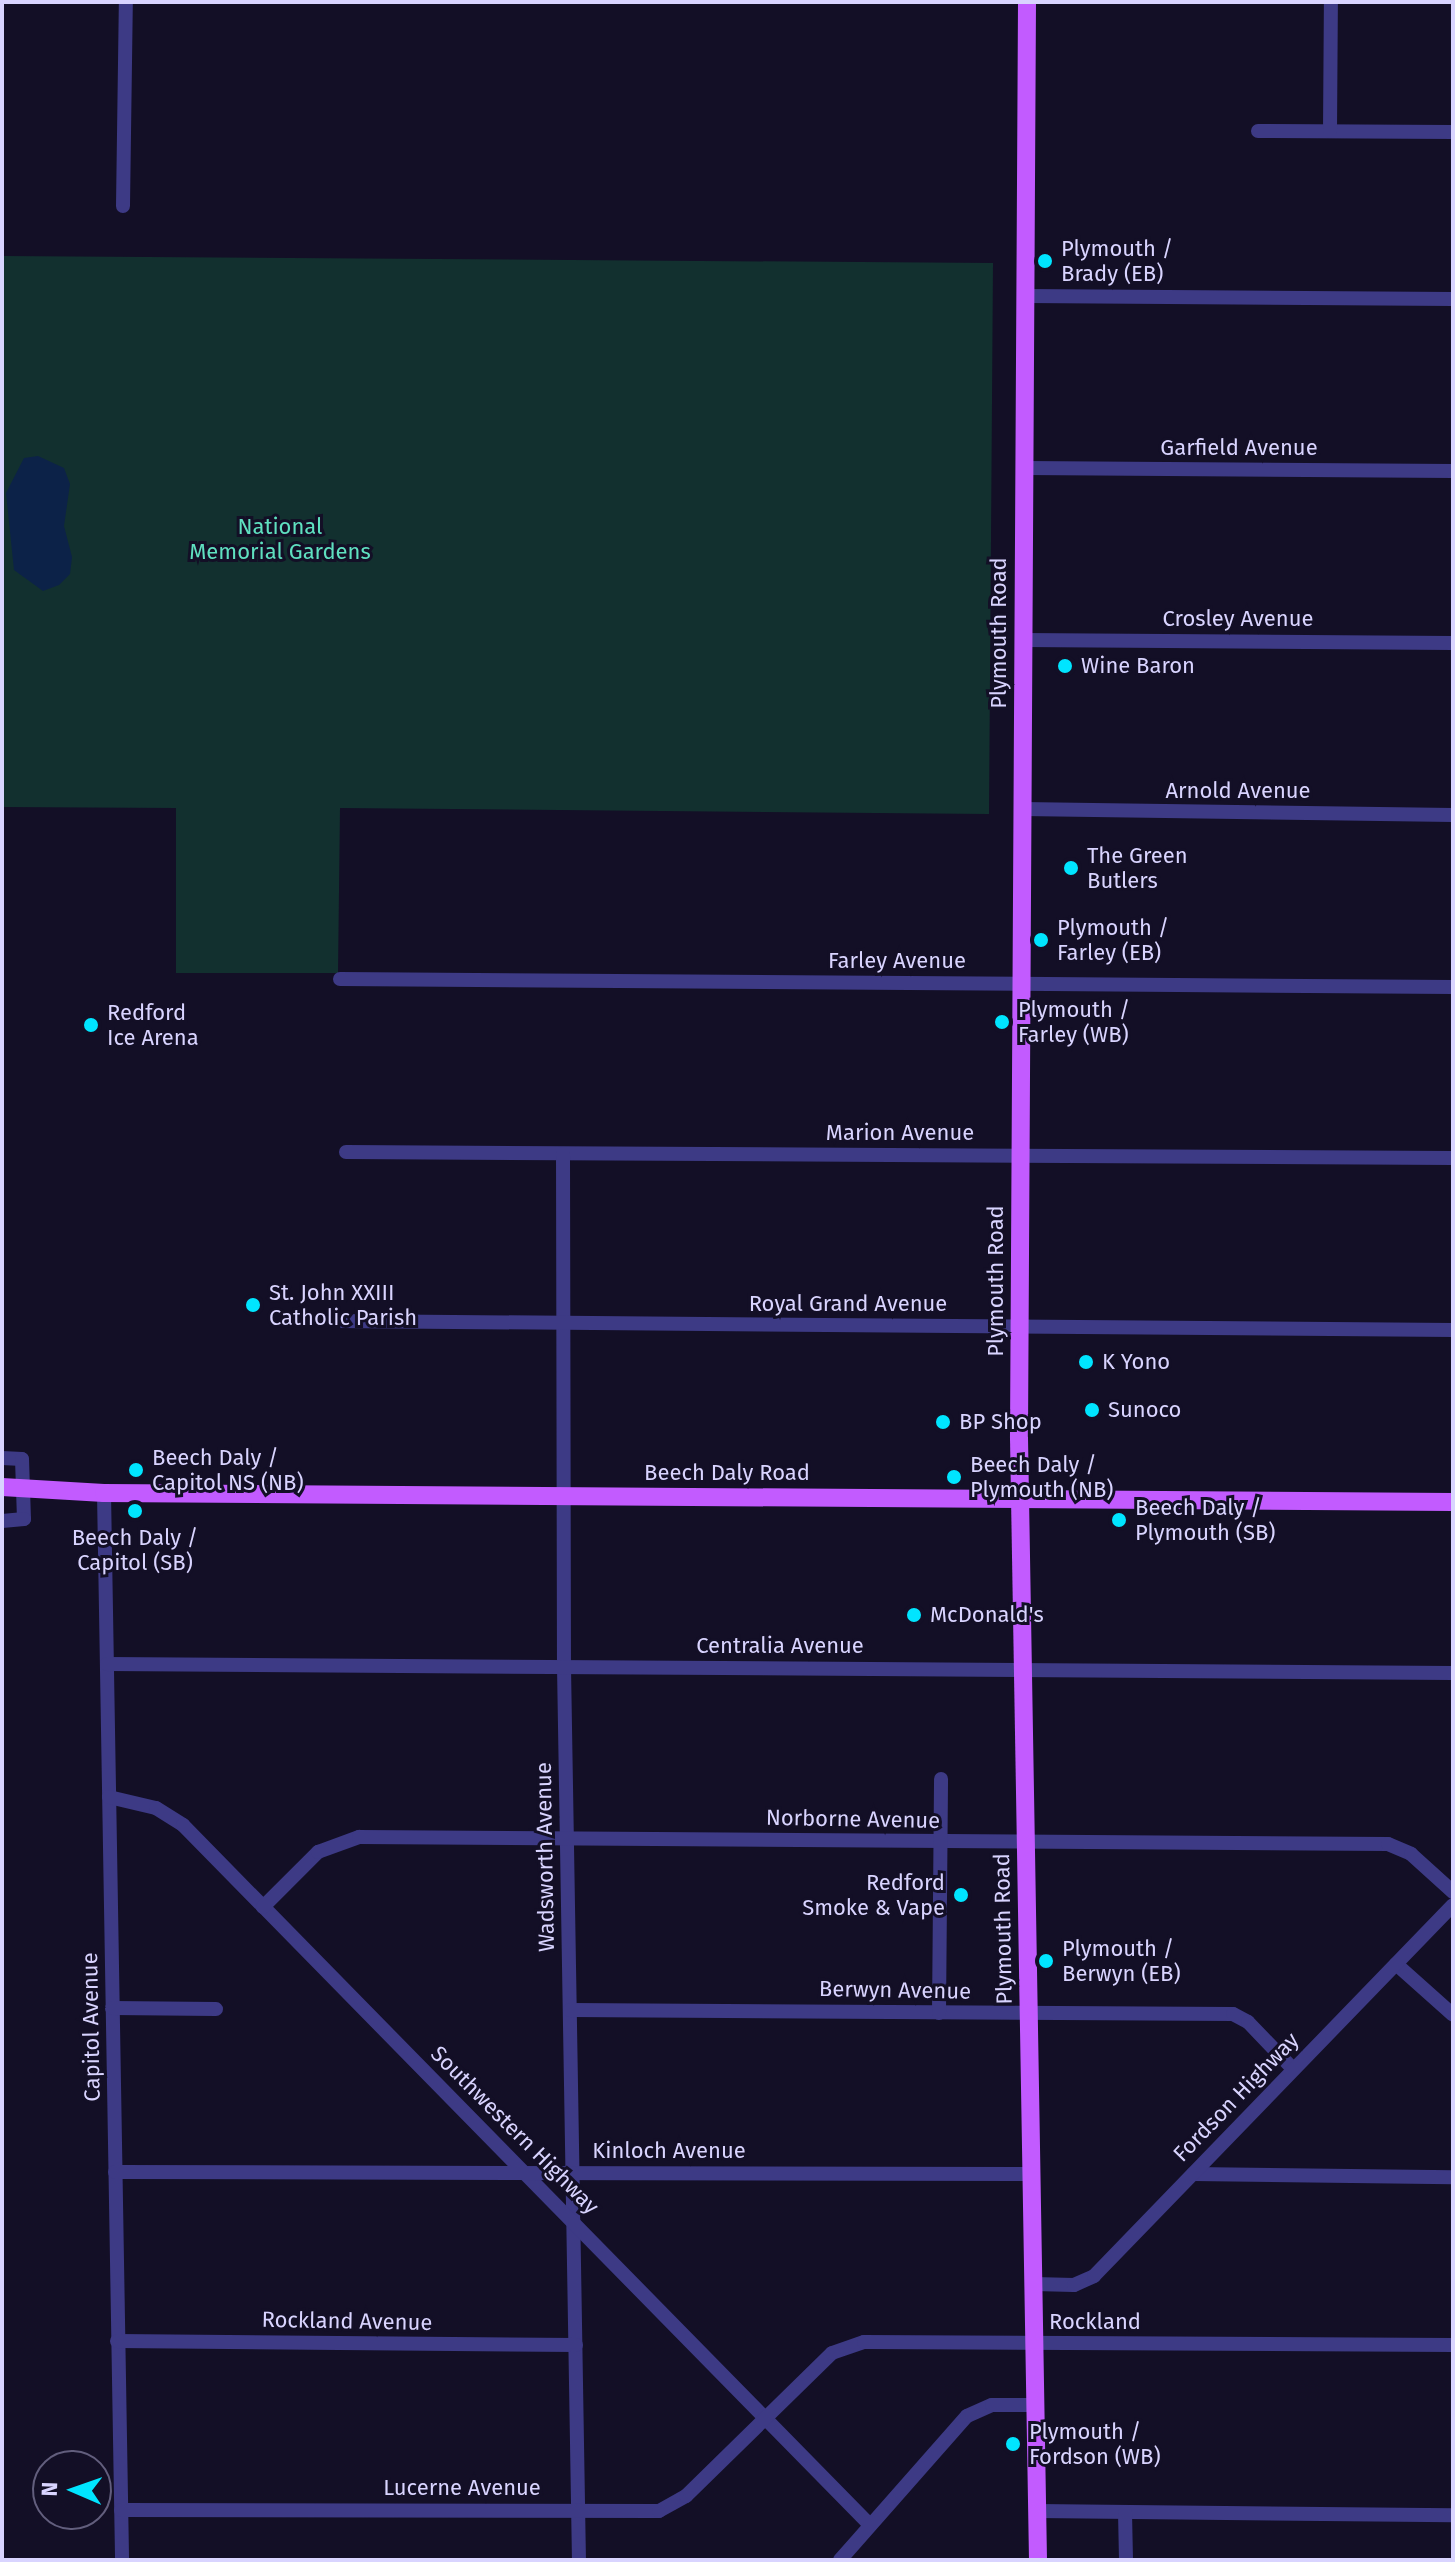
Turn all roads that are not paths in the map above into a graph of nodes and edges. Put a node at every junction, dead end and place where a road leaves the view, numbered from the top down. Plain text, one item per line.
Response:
1 (126, 2) edge
2 (1027, 2) edge
3 (1331, 2) edge
4 (1258, 131) dead end
5 (1330, 131) junction
6 (1453, 132) edge
7 (123, 206) dead end
8 (1026, 296) junction
9 (1453, 299) edge
10 (1025, 468) junction
11 (1453, 471) edge
12 (1023, 640) junction
13 (1453, 643) edge
14 (1022, 809) junction
15 (1453, 815) edge
16 (340, 979) dead end
17 (1021, 984) junction
18 (1453, 987) edge
19 (346, 1152) dead end
20 (563, 1154) junction
21 (1020, 1156) junction
22 (1453, 1158) edge
23 (338, 1321) dead end
24 (561, 1324) junction
25 (1020, 1327) junction
26 (1453, 1330) edge
27 (2, 1458) edge
28 (2, 1487) edge
29 (24, 1487) junction
30 (104, 1493) junction
31 (562, 1496) junction
32 (1019, 1497) junction
33 (1453, 1502) edge
34 (2, 1521) edge
35 (107, 1664) junction
36 (564, 1667) junction
37 (1022, 1670) junction
38 (1453, 1673) edge
39 (941, 1779) dead end
40 (109, 1797) junction
41 (567, 1838) junction
42 (937, 1841) junction
43 (1025, 1842) junction
44 (1453, 1892) edge
45 (1453, 1905) edge
46 (263, 1907) junction
47 (1396, 1964) junction
48 (112, 2008) junction
49 (216, 2009) dead end
50 (570, 2010) junction
51 (939, 2013) junction
52 (1028, 2014) junction
53 (1453, 2015) edge
54 (1293, 2069) junction
55 (115, 2172) junction
56 (524, 2172) junction
57 (573, 2173) junction
58 (1031, 2174) junction
59 (1193, 2174) junction
60 (1453, 2177) edge
61 (574, 2221) junction
62 (1034, 2284) junction
63 (117, 2341) junction
64 (1035, 2344) junction
65 (576, 2345) junction
66 (1453, 2345) edge
67 (1035, 2405) junction
68 (765, 2417) junction
69 (121, 2510) junction
70 (1037, 2511) junction
71 (1125, 2512) junction
72 (579, 2513) junction
73 (1453, 2515) edge
74 (870, 2525) junction
75 (122, 2560) edge
76 (579, 2560) edge
77 (840, 2560) edge
78 (1038, 2560) edge
79 (1126, 2560) edge

1 - 7 street
2 - 8 main road, Plymouth Road
3 - 5 street
4 - 5 street
5 - 6 street
8 - 9 street
8 - 10 main road, Plymouth Road
10 - 11 street, Garfield Avenue
10 - 12 main road, Plymouth Road
12 - 13 street, Crosley Avenue
12 - 14 main road, Plymouth Road
14 - 15 street, Arnold Avenue
14 - 17 main road, Plymouth Road
16 - 17 street, Farley Avenue
17 - 18 street, Farley Avenue
17 - 21 main road, Plymouth Road
19 - 20 street, Marion Avenue
20 - 21 street, Marion Avenue
20 - 24 street, Wadsworth Avenue
21 - 22 street, Marion Avenue
21 - 25 main road, Plymouth Road
23 - 24 street, Royal Grand Avenue
24 - 25 street, Royal Grand Avenue
24 - 31 street, Wadsworth Avenue
25 - 26 street, Royal Grand Avenue
25 - 32 main road, Plymouth Road
27 - 29 street
28 - 29 main road, Beech Daly Road
29 - 30 main road, Beech Daly Road
29 - 34 street
30 - 31 main road, Beech Daly Road
30 - 35 street, Capitol Avenue
31 - 32 main road, Beech Daly Road
31 - 36 street, Wadsworth Avenue
32 - 33 main road, Beech Daly Road
32 - 37 main road, Plymouth Road
35 - 36 street, Centralia Avenue
35 - 40 street, Capitol Avenue
36 - 37 street, Centralia Avenue
36 - 41 street, Wadsworth Avenue
37 - 38 street, Centralia Avenue
37 - 43 main road, Plymouth Road
39 - 42 street
40 - 46 street, Southwestern Highway
40 - 48 street, Capitol Avenue
41 - 42 street, Norborne Avenue
41 - 46 street, Norborne Avenue
41 - 50 street, Wadsworth Avenue
42 - 43 street, Norborne Avenue
42 - 51 street
43 - 44 street, Norborne Avenue
43 - 52 main road, Plymouth Road
45 - 47 street, Fordson Highway
46 - 56 street, Southwestern Highway
47 - 53 street
47 - 54 street, Fordson Highway
48 - 49 street
48 - 55 street, Capitol Avenue
50 - 51 street, Berwyn Avenue
50 - 57 street, Wadsworth Avenue
51 - 52 street, Berwyn Avenue
52 - 54 street, Berwyn Avenue
52 - 58 main road, Plymouth Road
54 - 59 street, Fordson Highway
55 - 56 street, Kinloch Avenue
55 - 63 street, Capitol Avenue
56 - 57 street, Kinloch Avenue
56 - 61 street, Southwestern Highway
57 - 58 street, Kinloch Avenue
57 - 61 street, Wadsworth Avenue
58 - 62 main road, Plymouth Road
59 - 60 street
59 - 62 street, Fordson Highway
61 - 65 street, Wadsworth Avenue
61 - 68 street, Southwestern Highway
62 - 64 main road, Plymouth Road
63 - 65 street, Rockland Avenue
63 - 69 street, Capitol Avenue
64 - 66 street, Rockland
64 - 67 main road, Plymouth Road
64 - 68 street, Rockland
65 - 72 street, Wadsworth Avenue
67 - 70 main road, Plymouth Road
67 - 74 street
68 - 72 street, Lucerne Avenue
68 - 74 street, Southwestern Highway
69 - 72 street, Lucerne Avenue
69 - 75 street, Capitol Avenue
70 - 71 street
70 - 78 main road, Plymouth Road
71 - 73 street
71 - 79 street
72 - 76 street, Wadsworth Avenue
74 - 77 street

